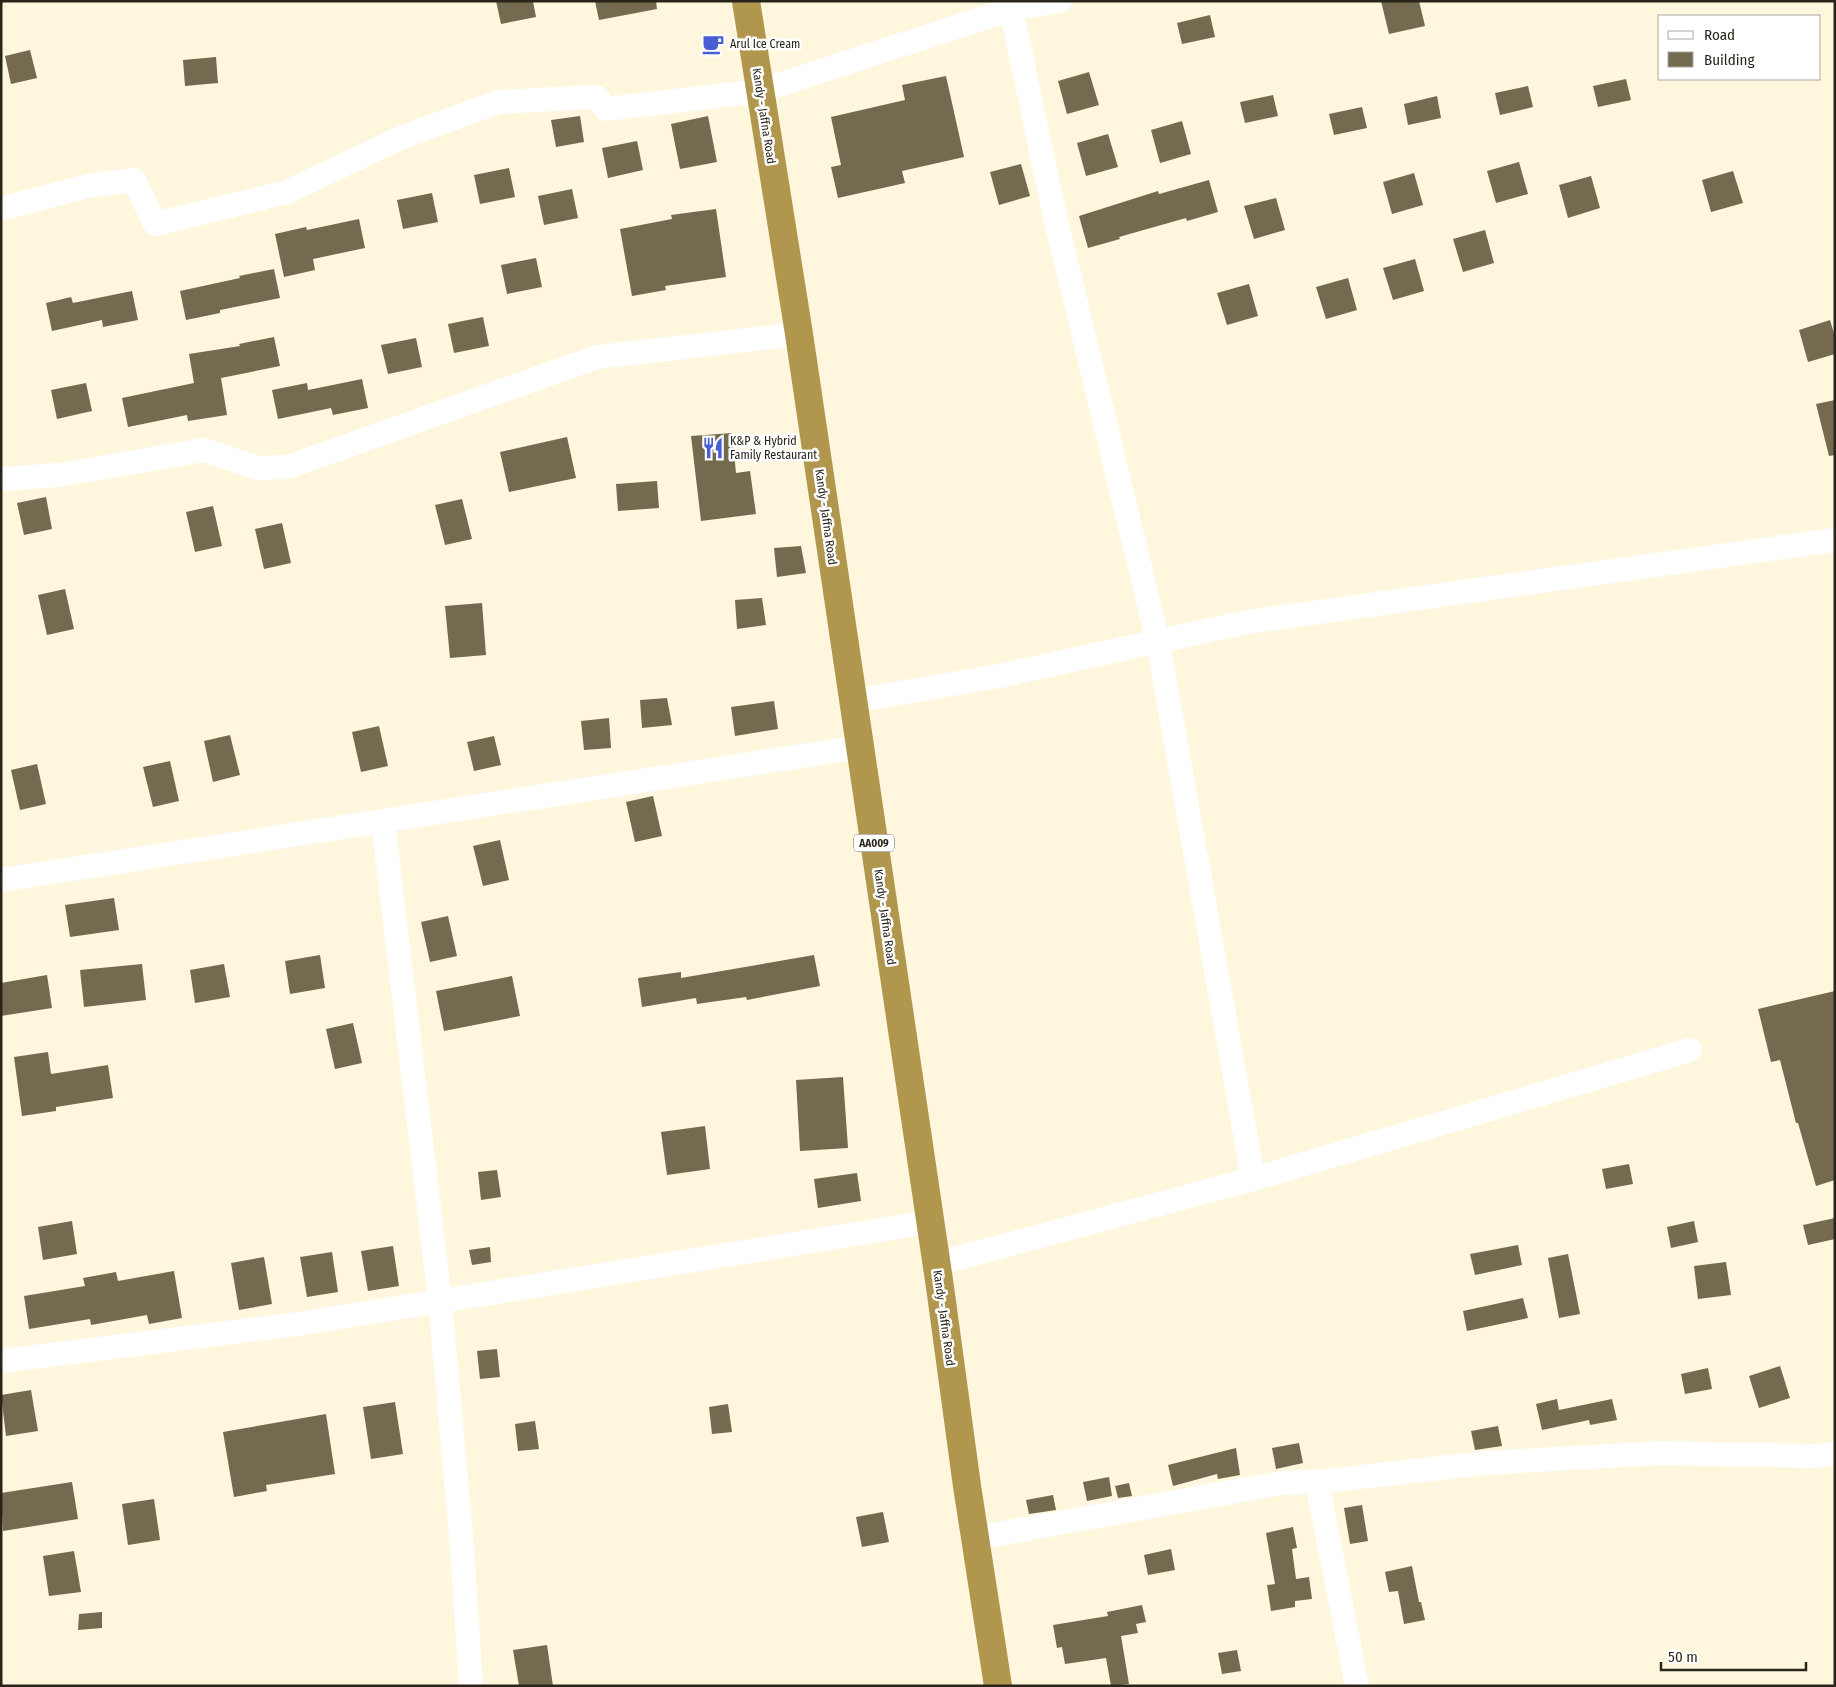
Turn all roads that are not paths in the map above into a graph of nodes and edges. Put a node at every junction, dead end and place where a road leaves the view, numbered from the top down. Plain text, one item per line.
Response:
1 (746, 1) edge
2 (1060, 1) edge
3 (1011, 9) junction
4 (760, 91) junction
5 (1, 209) edge
6 (799, 334) junction
7 (1, 479) edge
8 (1835, 540) edge
9 (1158, 642) junction
10 (853, 701) junction
11 (860, 747) junction
12 (383, 821) junction
13 (1, 880) edge
14 (1690, 1050) dead end
15 (1253, 1179) junction
16 (930, 1222) junction
17 (936, 1264) junction
18 (440, 1301) junction
19 (1, 1361) edge
20 (1835, 1453) edge
21 (1317, 1482) junction
22 (976, 1538) junction
23 (471, 1686) edge
24 (998, 1686) edge
25 (1357, 1686) edge

1 - 4 highway, Kandy - Jaffna Road / AA009
2 - 3 street
3 - 4 street
3 - 9 street
4 - 5 street
4 - 6 highway, Kandy - Jaffna Road / AA009
6 - 7 street
6 - 10 highway, Kandy - Jaffna Road / AA009
8 - 9 street
9 - 10 street
9 - 15 street
10 - 11 highway, Kandy - Jaffna Road / AA009
11 - 12 street
11 - 16 highway, Kandy - Jaffna Road / AA009
12 - 13 street
12 - 18 street
14 - 15 street
15 - 17 street
16 - 17 highway, Kandy - Jaffna Road / AA009
16 - 18 street
17 - 22 highway, Kandy - Jaffna Road / AA009
18 - 19 street
18 - 23 street
20 - 21 street
21 - 22 street
21 - 25 street
22 - 24 highway, Kandy - Jaffna Road / AA009

